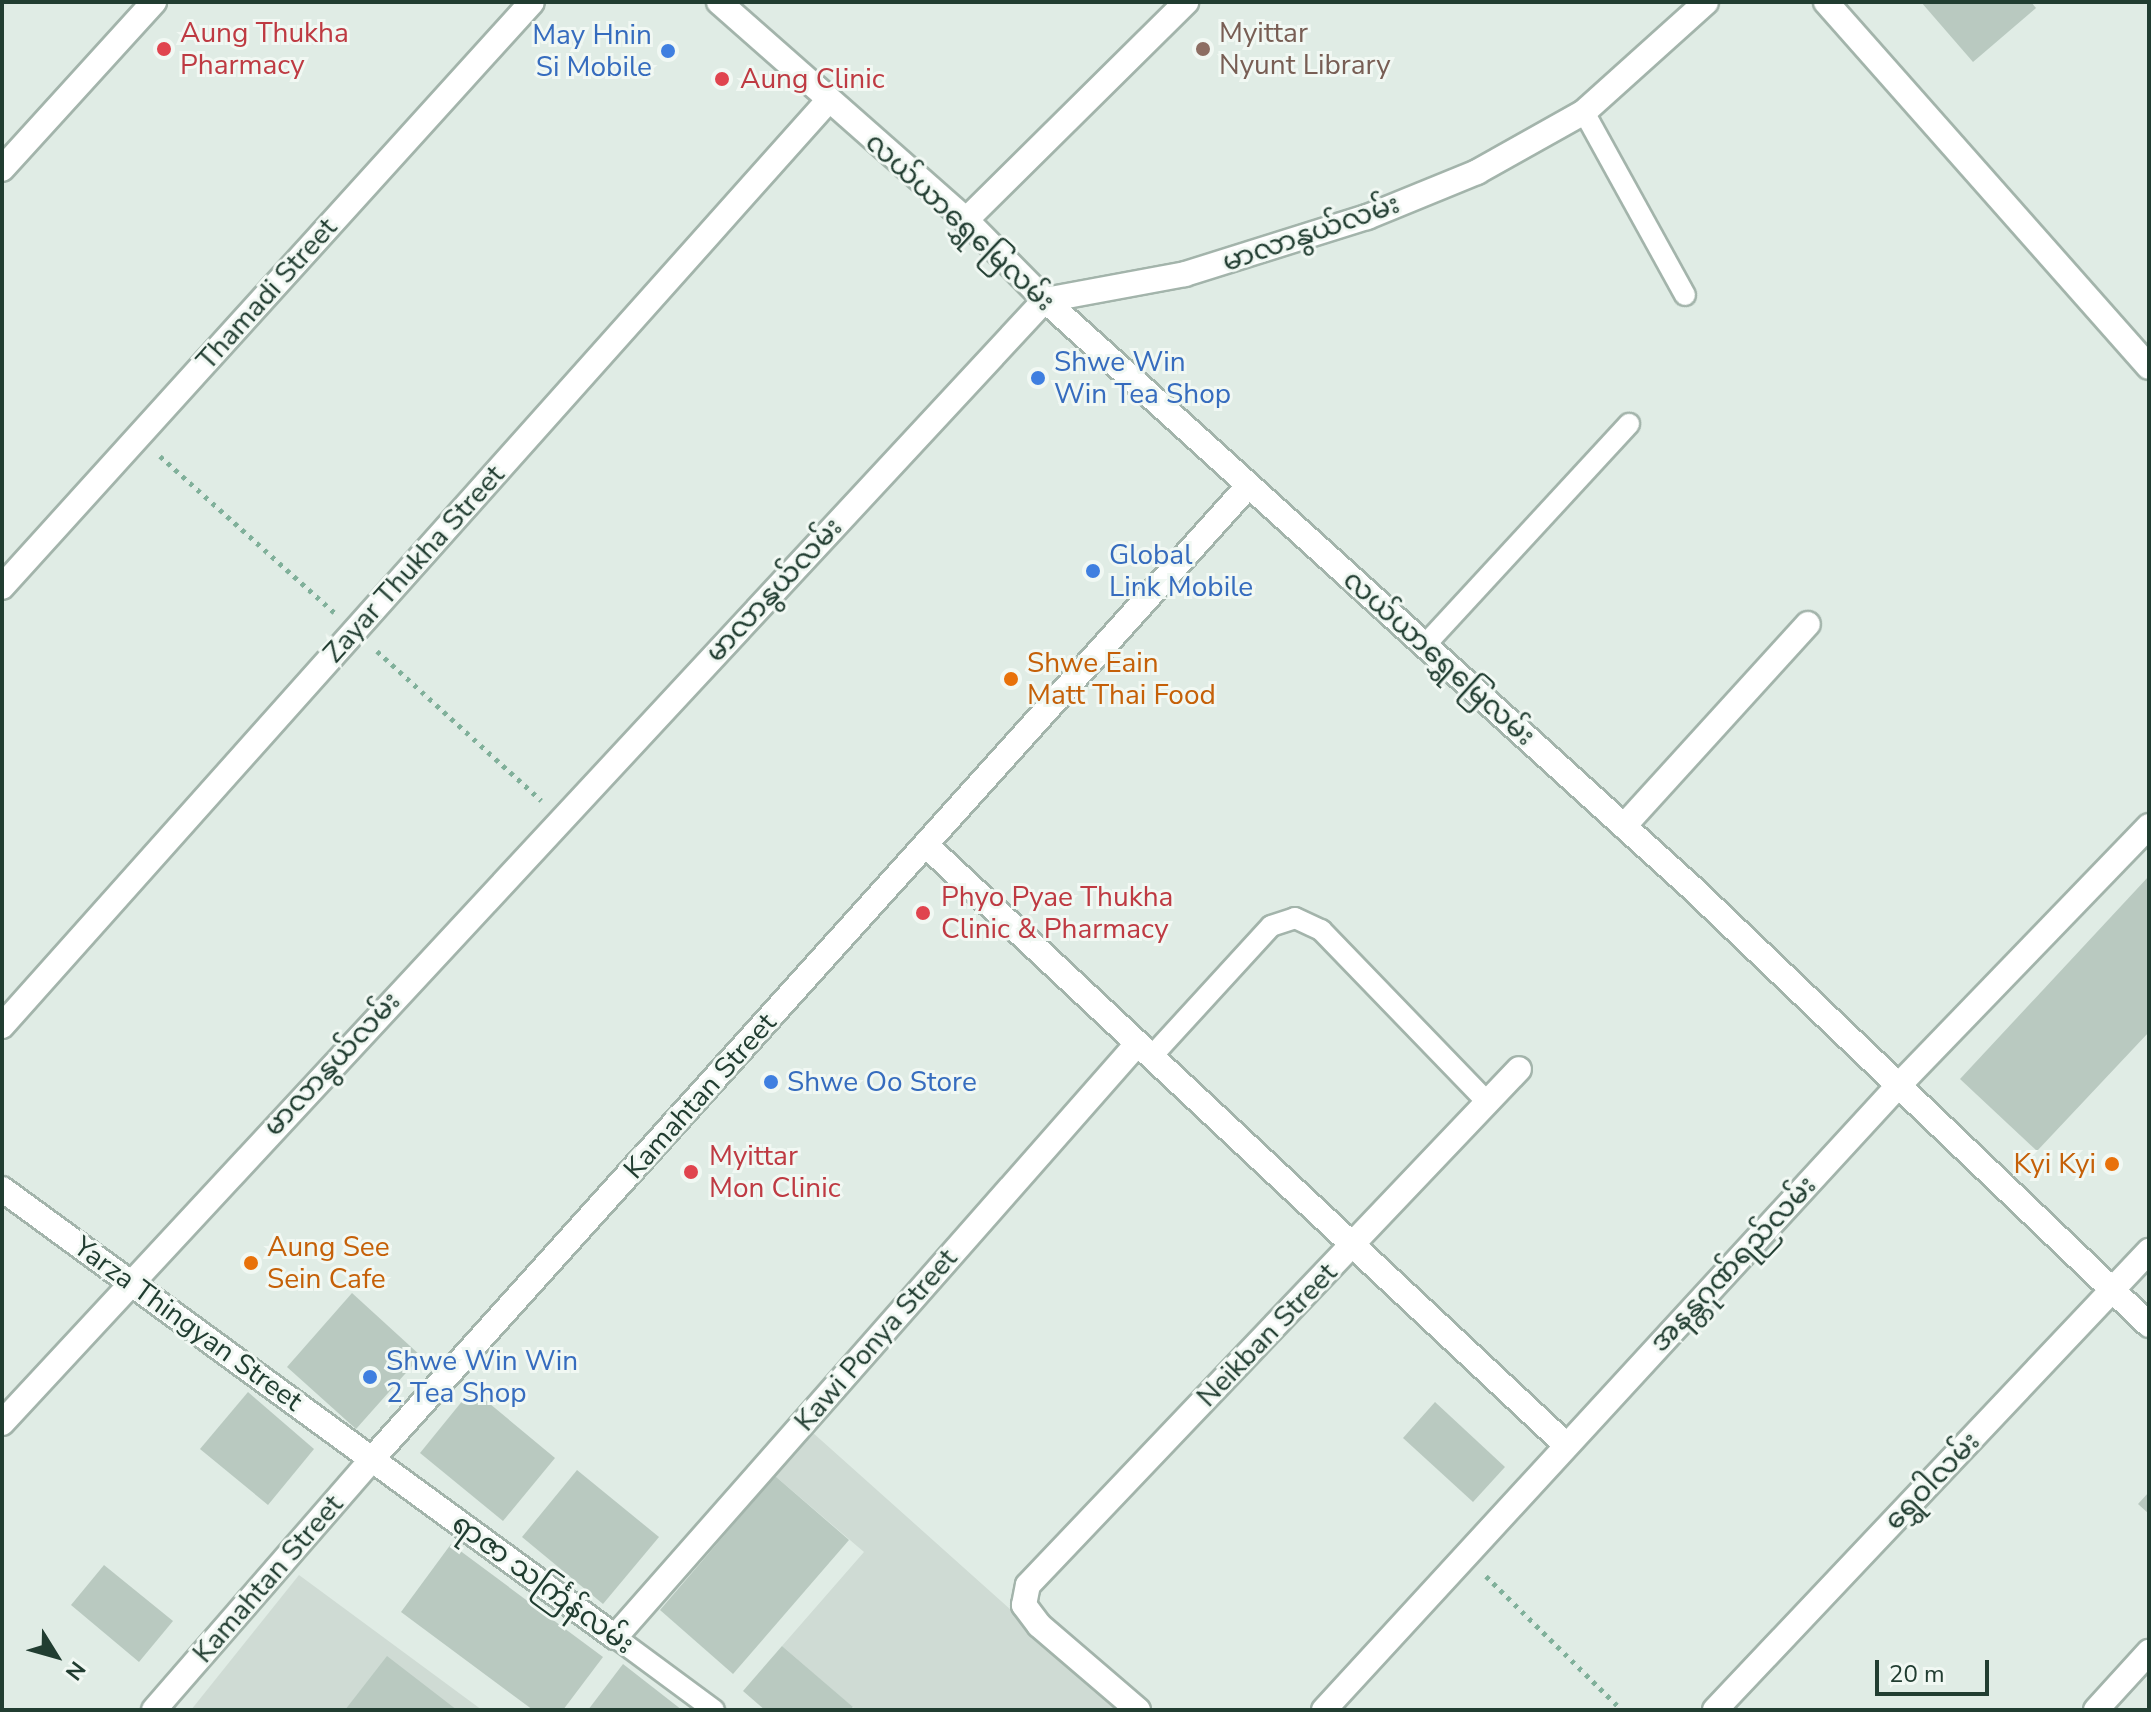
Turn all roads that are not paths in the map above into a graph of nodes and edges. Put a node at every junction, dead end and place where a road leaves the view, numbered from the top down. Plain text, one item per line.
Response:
1 (154, 2) edge
2 (532, 2) edge
3 (719, 2) edge
4 (1186, 2) edge
5 (1706, 2) edge
6 (1826, 2) edge
7 (827, 102) junction
8 (1584, 112) junction
9 (2, 169) edge
10 (966, 220) junction
11 (1685, 295) dead end
12 (1045, 300) junction
13 (2149, 367) edge
14 (1629, 424) dead end
15 (1249, 485) junction
16 (2, 587) edge
17 (1808, 624) dead end
18 (1425, 645) junction
19 (1624, 826) junction
20 (2149, 826) edge
21 (926, 845) junction
22 (2, 1026) edge
23 (1145, 1050) junction
24 (1519, 1069) dead end
25 (1899, 1085) junction
26 (1487, 1102) junction
27 (2, 1189) edge
28 (1353, 1245) junction
29 (2149, 1251) edge
30 (130, 1281) junction
31 (2113, 1291) junction
32 (2149, 1325) edge
33 (2, 1423) edge
34 (1565, 1444) junction
35 (373, 1458) junction
36 (615, 1637) junction
37 (2149, 1652) edge
38 (154, 1710) edge
39 (714, 1710) edge
40 (1138, 1710) edge
41 (1324, 1710) edge
42 (1715, 1710) edge
43 (2096, 1710) edge

1 - 9 street
2 - 16 street, Thamadi Street
3 - 7 street, လယ်ယာရွှေမြေလမ်း
4 - 10 street
5 - 8 street, မာလာနွယ်လမ်း
6 - 13 street
7 - 10 street, လယ်ယာရွှေမြေလမ်း
7 - 22 street, Zayar Thukha Street
8 - 11 lane
8 - 12 street, မာလာနွယ်လမ်း
10 - 12 street, လယ်ယာရွှေမြေလမ်း
12 - 15 street, လယ်ယာရွှေမြေလမ်း
12 - 30 street, မာလာနွယ်လမ်း
14 - 18 lane
15 - 18 street, လယ်ယာရွှေမြေလမ်း
15 - 21 street, Kamahtan Street
17 - 19 street
18 - 19 street, လယ်ယာရွှေမြေလမ်း
19 - 25 street, လယ်ယာရွှေမြေလမ်း
20 - 25 street, အနန္တဂုဏ်ရည်လမ်း
21 - 23 street
21 - 35 street, Kamahtan Street
23 - 26 lane
23 - 28 street
23 - 36 street, Kawi Ponya Street
24 - 26 street, Neikban Street
25 - 31 street, လယ်ယာရွှေမြေလမ်း
25 - 34 street, အနန္တဂုဏ်ရည်လမ်း
26 - 28 street, Neikban Street
27 - 30 street, Yarza Thingyan Street
28 - 34 street
28 - 40 street, Neikban Street
29 - 31 street, ရွှေဝါလမ်း
30 - 33 street, မာလာနွယ်လမ်း
30 - 35 street, Yarza Thingyan Street
31 - 32 street, လယ်ယာရွှေမြေလမ်း
31 - 42 street, ရွှေဝါလမ်း
34 - 41 street, အနန္တဂုဏ်ရည်လမ်း
35 - 36 street, ရာဇာ သင်္ကြန်လမ်း
35 - 38 street, Kamahtan Street
36 - 39 lane, ရာဇာ သင်္ကြန်လမ်း
37 - 43 street

